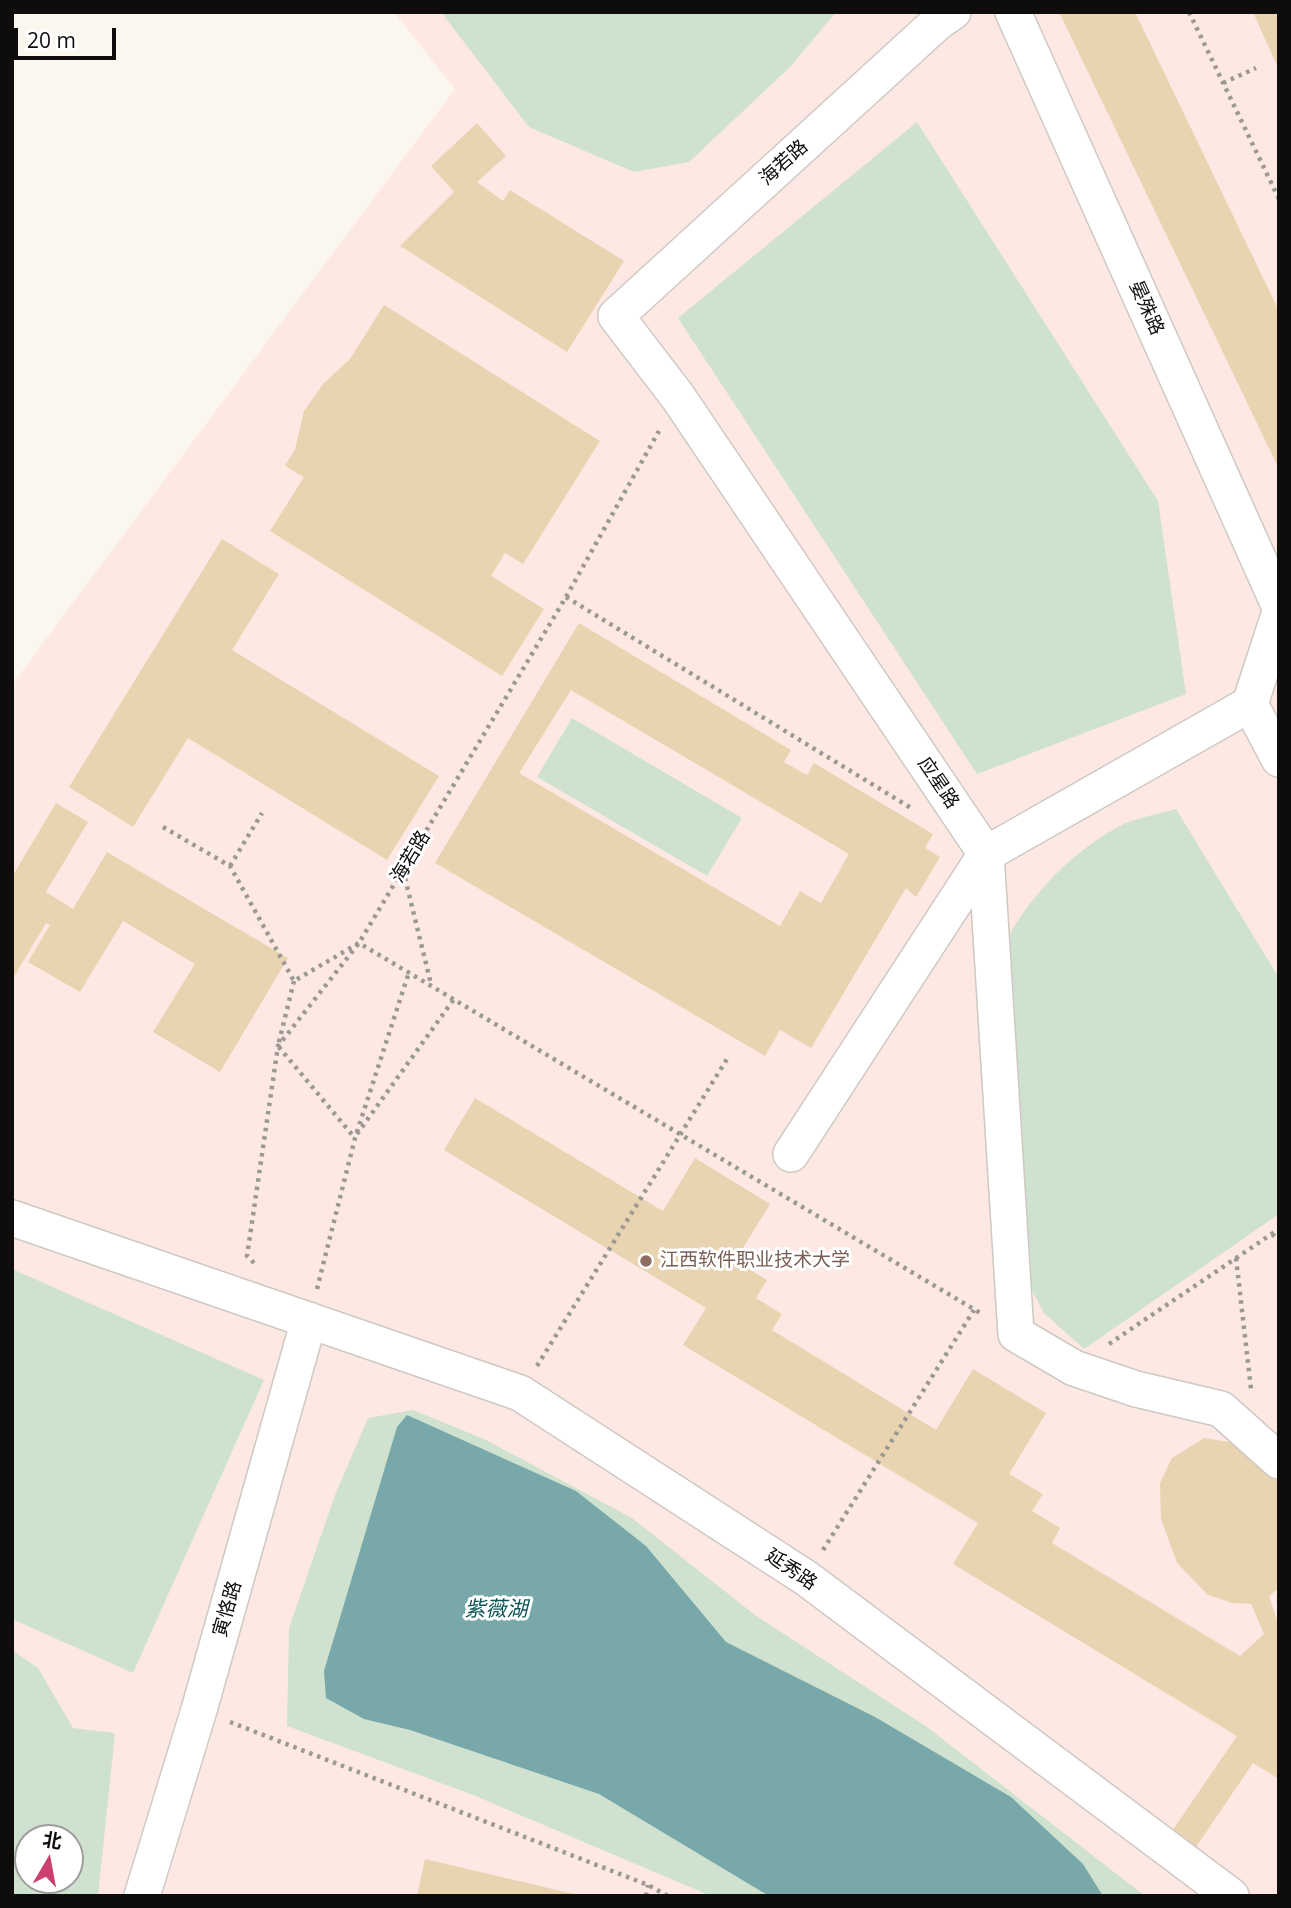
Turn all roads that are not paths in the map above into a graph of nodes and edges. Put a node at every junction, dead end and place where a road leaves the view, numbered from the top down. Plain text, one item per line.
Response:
1 (953, 12) edge
2 (1013, 12) edge
3 (616, 316) joint
4 (1279, 605) edge
5 (1279, 615) edge
6 (1250, 704) junction
7 (1279, 760) edge
8 (986, 854) junction
9 (791, 1154) dead end
10 (12, 1218) edge
11 (309, 1320) junction
12 (1279, 1461) edge
13 (142, 1896) edge
14 (1231, 1896) edge

1 - 3 street, 海若路
2 - 4 street, 晏殊路
3 - 8 street, 应星路
5 - 6 street
6 - 7 street
6 - 8 street
8 - 9 street
8 - 12 street
10 - 11 street, 延秀路
11 - 13 street, 寅恪路
11 - 14 street, 延秀路

